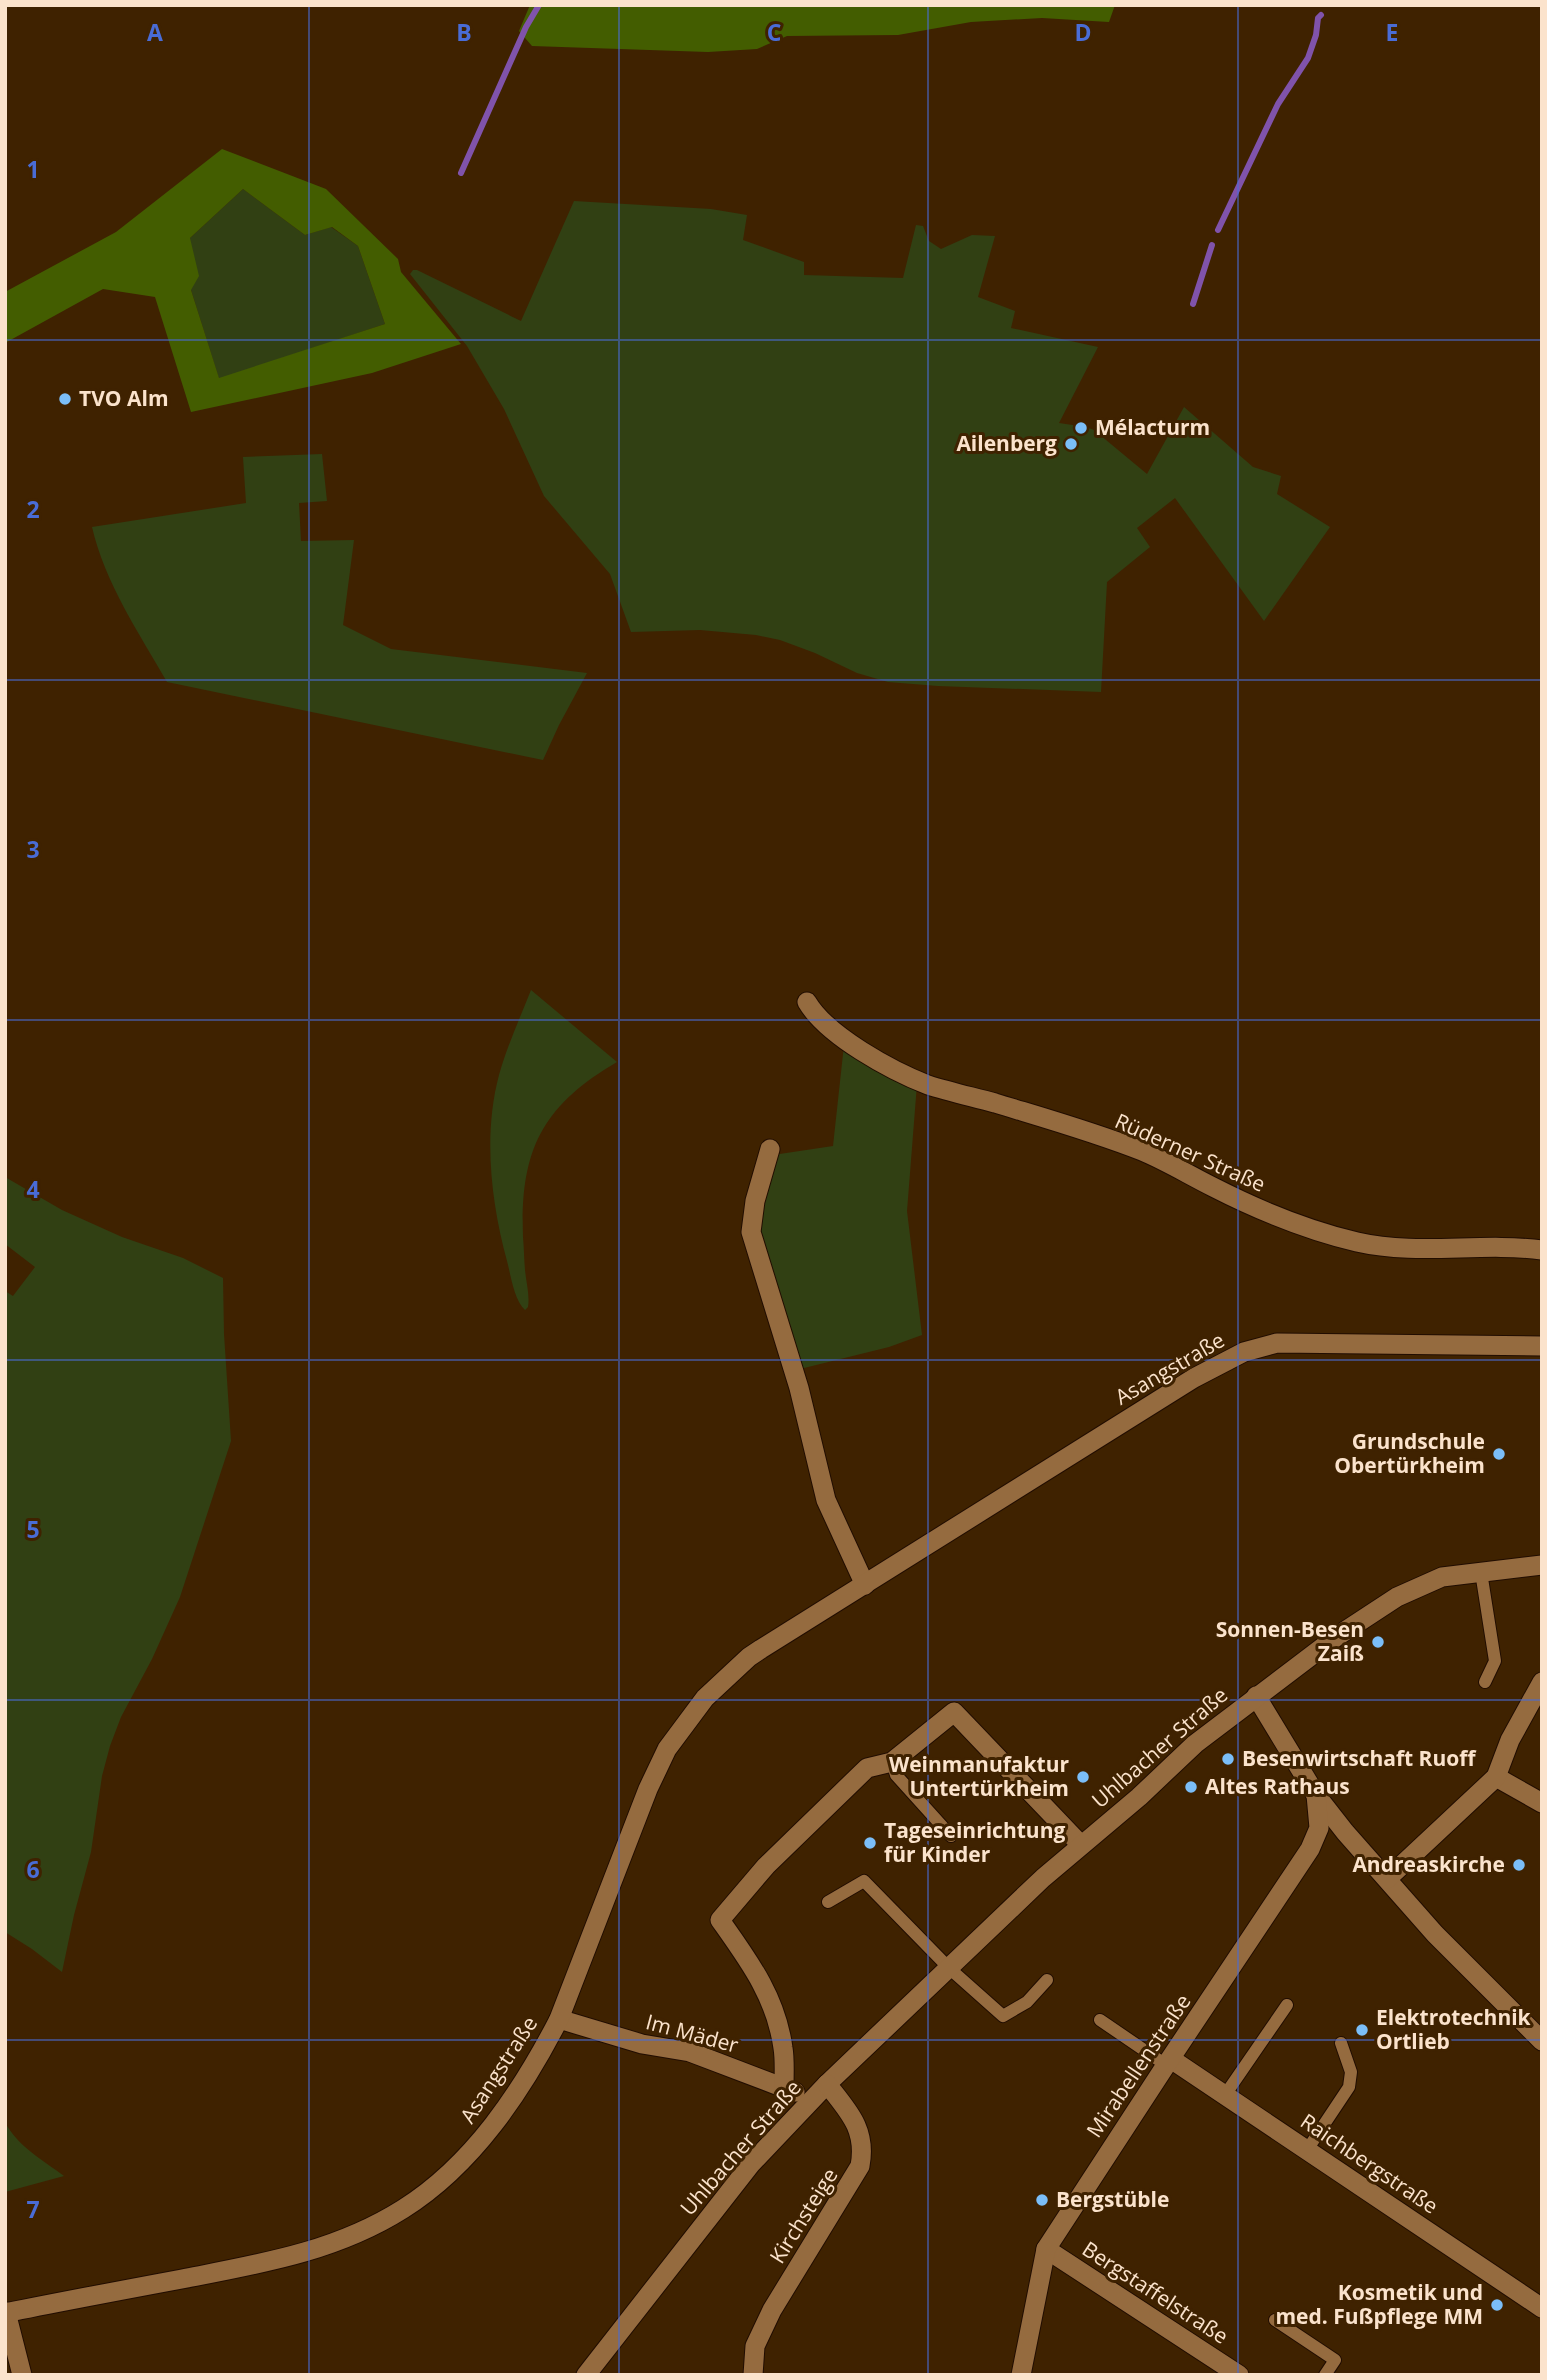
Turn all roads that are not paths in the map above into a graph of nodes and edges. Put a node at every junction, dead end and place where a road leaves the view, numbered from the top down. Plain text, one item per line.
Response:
1 (807, 1002) dead end
2 (769, 1149) dead end
3 (1542, 1250) edge
4 (1542, 1346) edge
5 (1542, 1565) edge
6 (1481, 1572) junction
7 (865, 1585) junction
8 (1485, 1682) dead end
9 (1542, 1682) edge
10 (1256, 1696) junction
11 (892, 1762) junction
12 (1496, 1777) junction
13 (1316, 1795) junction
14 (1542, 1803) edge
15 (951, 1836) dead end
16 (1081, 1845) junction
17 (1387, 1879) junction
18 (828, 1902) dead end
19 (949, 1968) junction
20 (1047, 1980) dead end
21 (1287, 2005) dead end
22 (559, 2019) junction
23 (1100, 2020) dead end
24 (1542, 2041) edge
25 (1340, 2043) dead end
26 (1168, 2062) junction
27 (827, 2084) junction
28 (784, 2087) junction
29 (1225, 2095) junction
30 (811, 2101) junction
31 (1307, 2151) junction
32 (1046, 2249) junction
33 (1542, 2308) edge
34 (6, 2313) edge
35 (1275, 2320) dead end
36 (22, 2375) edge
37 (586, 2375) edge
38 (753, 2375) edge
39 (1021, 2375) edge
40 (1239, 2375) edge
41 (1325, 2375) edge

1 - 3 street, Rüderner Straße
2 - 7 street
4 - 7 street, Asangstraße
5 - 6 street, Uhlbacher Straße
6 - 8 lane
6 - 10 street, Uhlbacher Straße
7 - 22 street, Asangstraße
9 - 12 street
10 - 13 street
10 - 16 street, Uhlbacher Straße
11 - 15 lane
11 - 16 street
11 - 28 street
12 - 14 street
12 - 17 street
13 - 17 street
13 - 26 street, Mirabellenstraße
16 - 19 street, Uhlbacher Straße
17 - 24 street
18 - 19 lane
19 - 20 lane
19 - 27 street, Uhlbacher Straße
21 - 29 lane
22 - 28 street, Im Mäder
22 - 34 street, Asangstraße
23 - 26 lane
25 - 31 lane
26 - 29 street, Raichbergstraße
26 - 32 street, Mirabellenstraße
27 - 30 street, Uhlbacher Straße
27 - 38 street, Kirchsteige
28 - 30 street, Im Mäder
29 - 31 street, Raichbergstraße
30 - 37 street, Uhlbacher Straße
31 - 33 street, Raichbergstraße
32 - 39 street, Mirabellenstraße
32 - 40 street, Bergstaffelstraße
34 - 36 street, Asangstraße
35 - 41 lane

